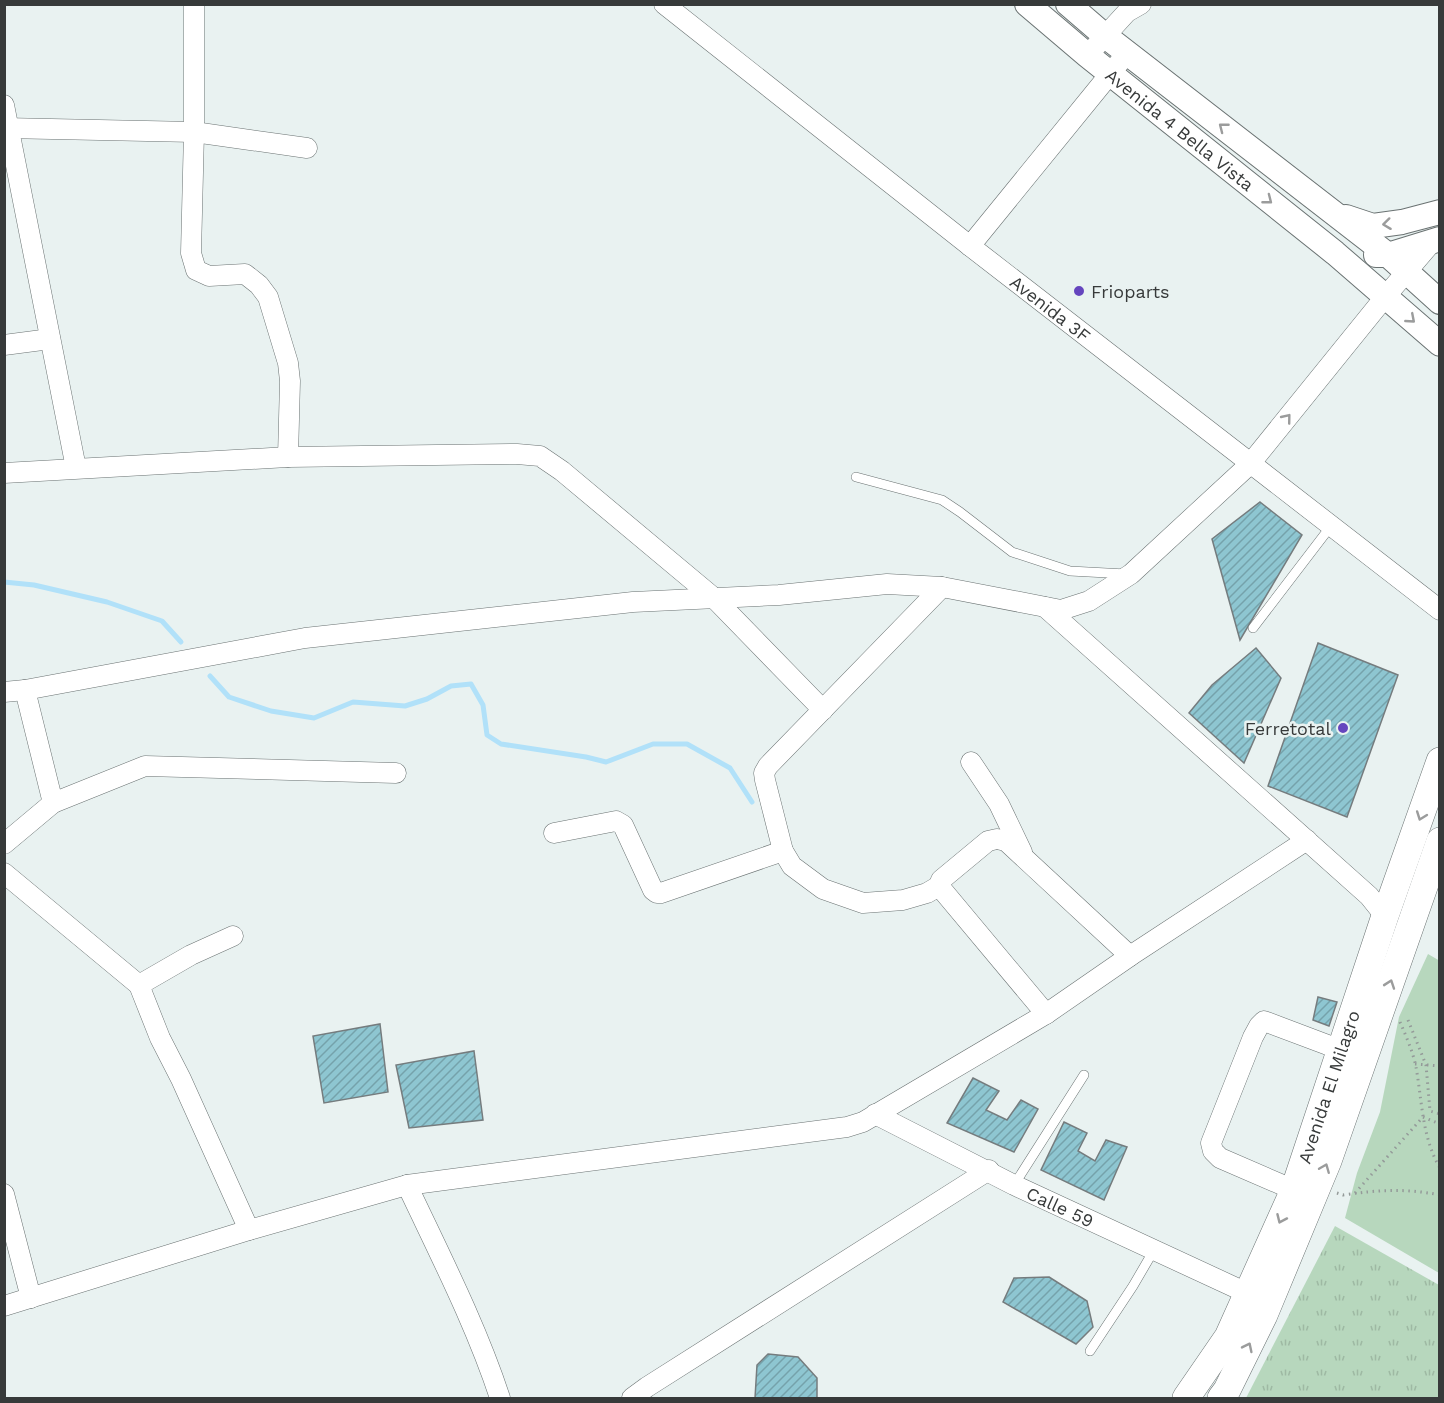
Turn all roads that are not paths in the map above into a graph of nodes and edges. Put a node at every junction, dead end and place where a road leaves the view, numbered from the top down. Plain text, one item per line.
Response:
1 (194, 4) edge
2 (664, 4) edge
3 (1027, 4) edge
4 (1068, 4) edge
5 (1141, 4) edge
6 (1104, 35) junction
7 (1127, 53) junction
8 (1087, 56) junction
9 (1110, 74) junction
10 (4, 105) edge
11 (7, 128) edge
12 (194, 132) junction
13 (307, 148) dead end
14 (1440, 212) edge
15 (1335, 214) junction
16 (1436, 241) edge
17 (970, 246) junction
18 (1335, 253) junction
19 (1388, 255) junction
20 (1407, 272) junction
21 (1385, 297) junction
22 (1440, 302) edge
23 (50, 339) junction
24 (1440, 344) edge
25 (4, 345) edge
26 (288, 457) junction
27 (1250, 464) junction
28 (76, 468) junction
29 (4, 472) edge
30 (856, 477) dead end
31 (1331, 526) junction
32 (1131, 574) junction
33 (942, 587) junction
34 (714, 598) junction
35 (1045, 607) junction
36 (1440, 610) edge
37 (1253, 628) dead end
38 (25, 690) junction
39 (4, 692) edge
40 (823, 710) junction
41 (1440, 761) edge
42 (971, 762) dead end
43 (396, 773) dead end
44 (53, 803) junction
45 (554, 833) dead end
46 (1307, 840) junction
47 (4, 844) edge
48 (1439, 844) edge
49 (783, 851) junction
50 (1024, 857) junction
51 (4, 873) edge
52 (939, 886) junction
53 (1385, 916) junction
54 (233, 936) dead end
55 (1130, 956) junction
56 (139, 985) junction
57 (1046, 1014) junction
58 (1341, 1050) junction
59 (1084, 1074) dead end
60 (875, 1114) junction
61 (988, 1170) junction
62 (407, 1185) junction
63 (1014, 1185) junction
64 (1294, 1190) junction
65 (4, 1194) edge
66 (249, 1230) junction
67 (1154, 1250) junction
68 (1247, 1293) junction
69 (31, 1298) junction
70 (4, 1306) edge
71 (1090, 1351) dead end
72 (500, 1398) edge
73 (632, 1398) edge
74 (1186, 1398) edge
75 (1221, 1398) edge

1 - 12 street
2 - 17 street, Avenida 3F
3 - 8 street, Avenida 4 Bella Vista
4 - 6 street, Avenida 4 Bella Vista
5 - 6 street
6 - 7 street, Avenida 4 Bella Vista
6 - 8 street
7 - 9 street
15 -> 7 street, Avenida 4 Bella Vista
8 - 9 street, Avenida 4 Bella Vista
9 - 17 street
9 -> 18 street, Avenida 4 Bella Vista
10 - 11 street
11 - 12 street
11 - 23 street
12 - 13 street
12 - 26 street
14 -> 15 street, Avenida 4 Bella Vista
15 - 19 street, Avenida 4 Bella Vista
16 - 19 street
16 - 20 street
17 - 27 street, Avenida 3F
18 - 19 street
18 - 21 street, Avenida 4 Bella Vista
19 - 20 street, Avenida 4 Bella Vista
20 - 21 street
20 - 22 street, Avenida 4 Bella Vista
21 -> 24 street, Avenida 4 Bella Vista
27 -> 21 street
23 - 25 street
23 - 28 street
26 - 28 street
26 - 34 street
27 - 31 street, Avenida 3F
27 - 32 street
28 - 29 street
30 - 32 lane
31 - 36 street, Avenida 3F
31 - 37 lane
32 - 35 street
33 - 34 street
33 - 35 street
33 - 40 street
34 - 38 street
34 - 40 street
35 - 46 street
38 - 39 street
38 - 44 street
40 - 49 street
41 -> 53 main road, Avenida El Milagro
42 - 50 street
43 - 44 street
44 - 47 street
45 - 49 street
46 - 53 street
46 - 55 street
75 -> 48 main road, Avenida El Milagro
49 - 52 street
50 - 52 street
50 - 55 street
51 - 56 street
52 - 57 street
53 - 58 main road, Avenida El Milagro
54 - 56 street
55 - 57 street
56 - 66 street
57 - 60 street
58 - 64 main road, Avenida El Milagro
58 - 64 street
59 - 63 lane
60 - 61 street, Calle 59
60 - 62 street
61 - 63 street, Calle 59
61 - 73 street
62 - 66 street
62 - 72 street
63 - 67 street, Calle 59
64 -> 68 main road, Avenida El Milagro
65 - 69 street
66 - 69 street
67 - 68 street, Calle 59
67 - 71 lane
68 - 74 main road, Avenida El Milagro
69 - 70 street

